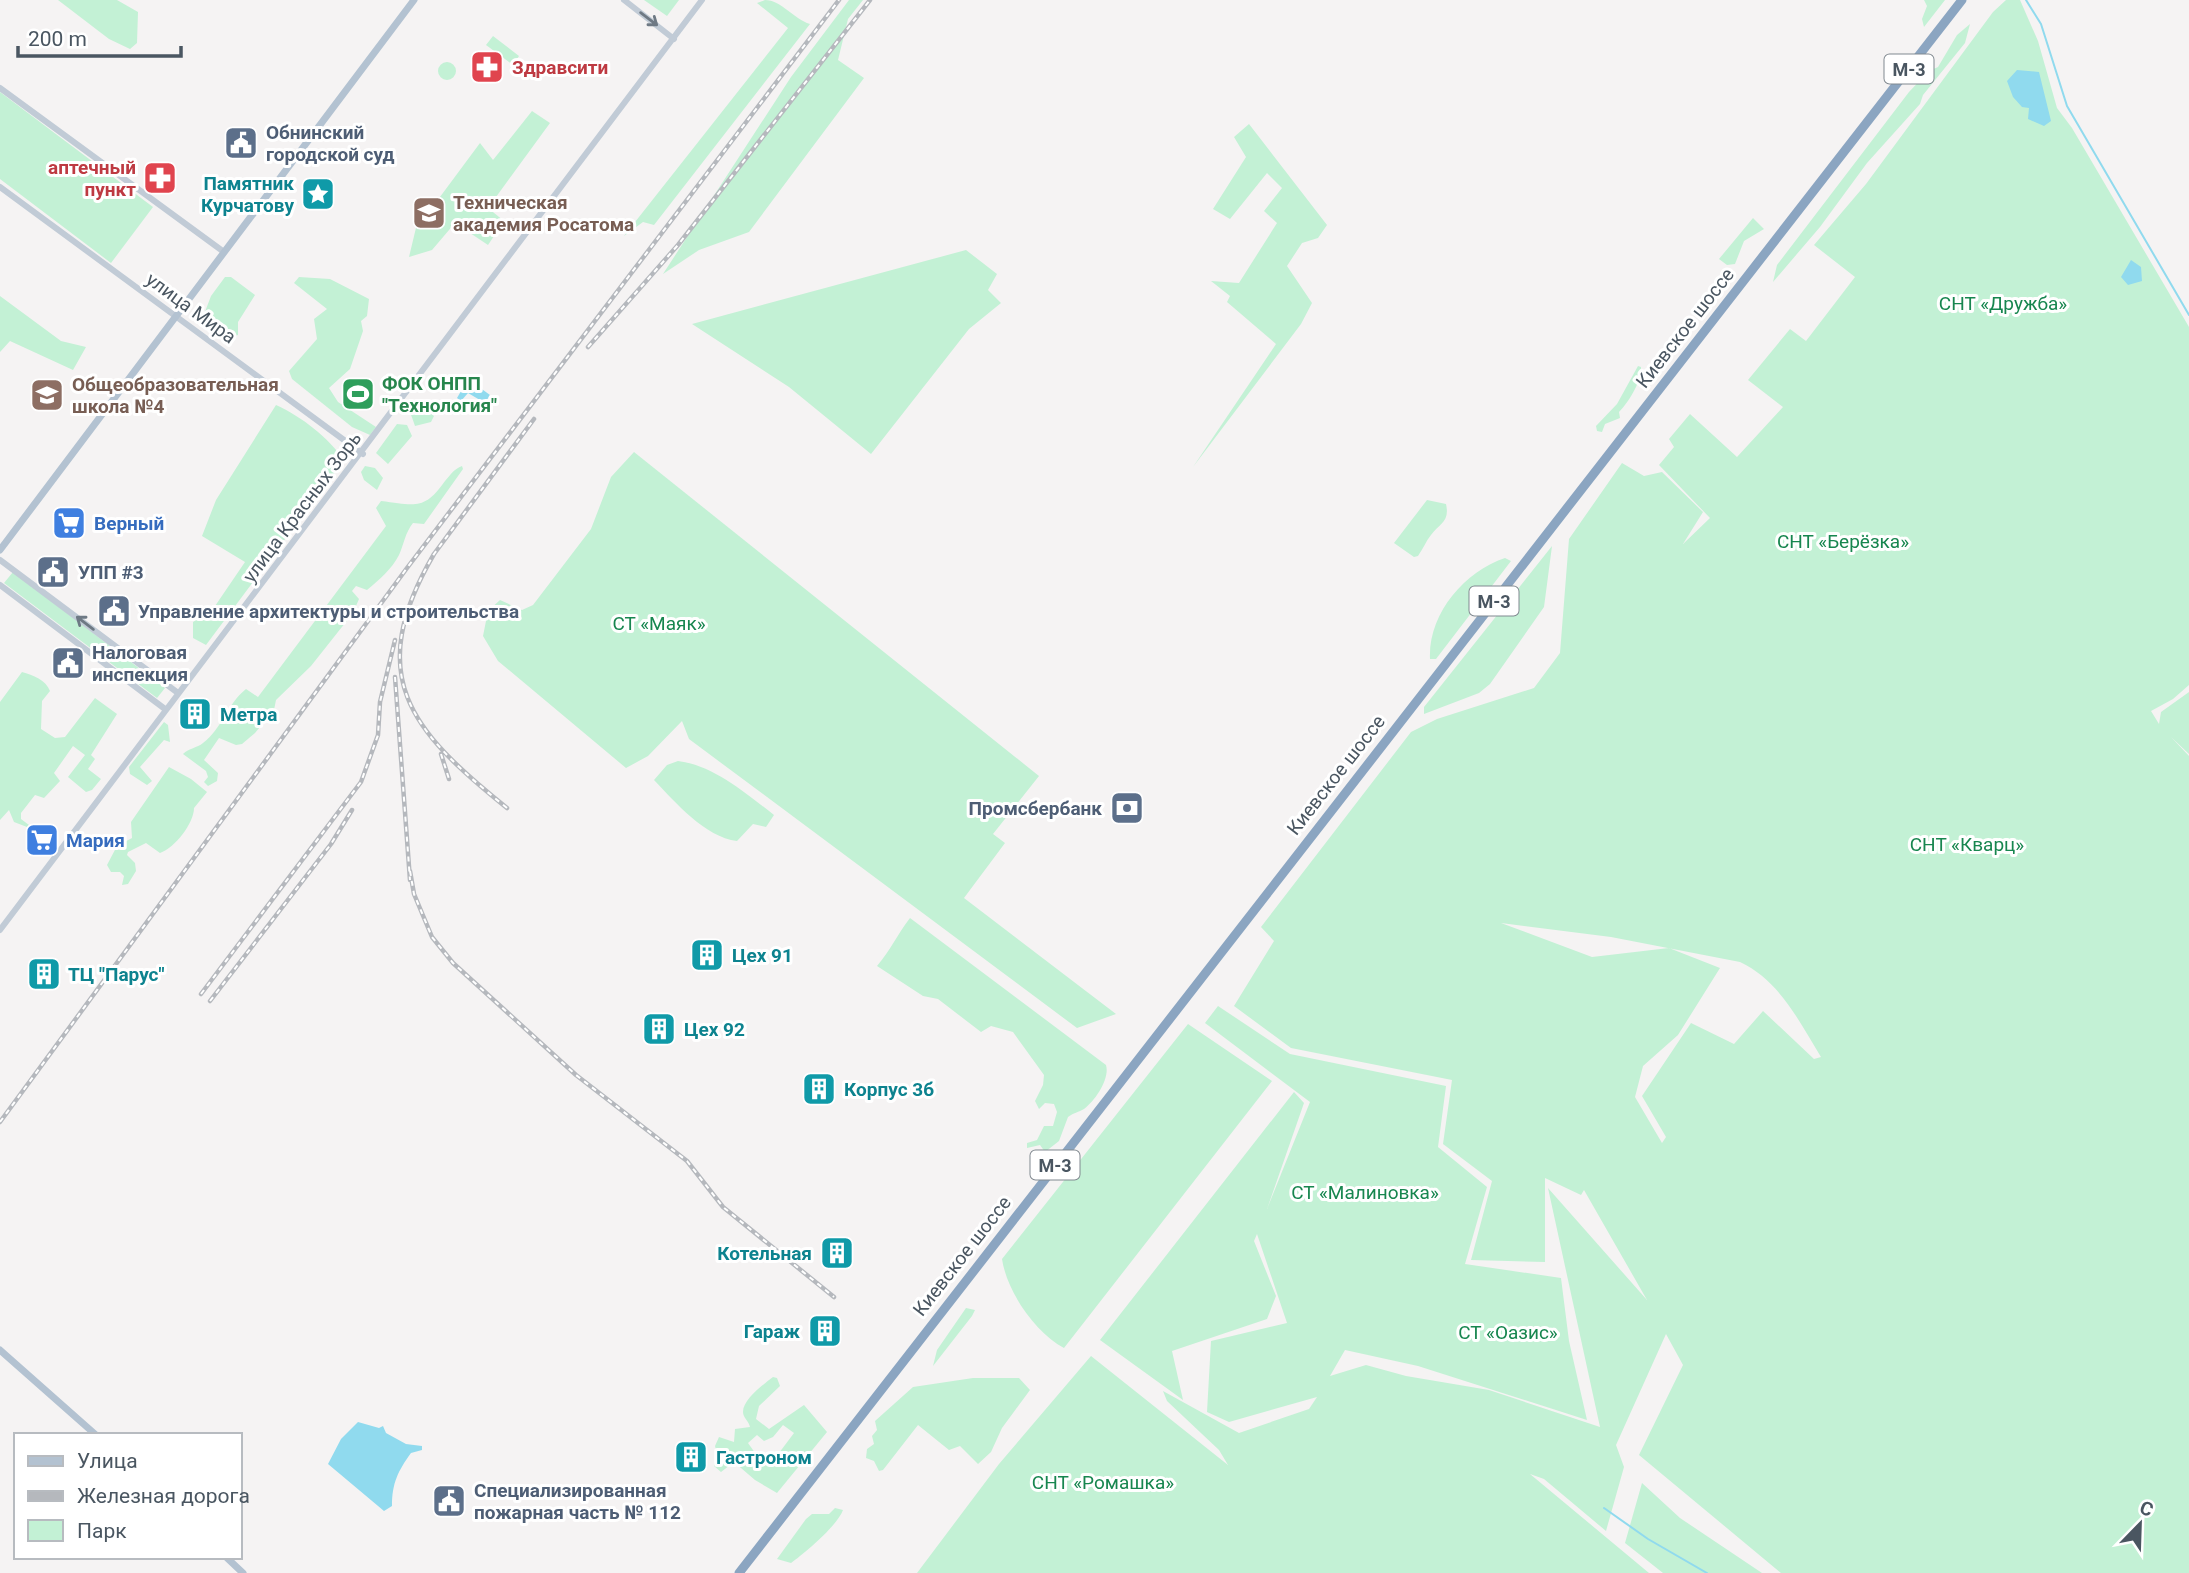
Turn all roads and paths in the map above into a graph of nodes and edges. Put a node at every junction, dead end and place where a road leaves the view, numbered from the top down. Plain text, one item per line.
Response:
1 (414, 0) edge
2 (624, 0) edge
3 (702, 0) edge
4 (1962, 0) edge
5 (674, 39) junction
6 (0, 88) edge
7 (0, 187) edge
8 (224, 253) junction
9 (176, 316) junction
10 (363, 454) junction
11 (0, 550) edge
12 (0, 560) edge
13 (0, 586) edge
14 (178, 693) junction
15 (165, 709) junction
16 (0, 930) edge
17 (0, 1350) edge
18 (94, 1433) edge
19 (228, 1559) edge
20 (243, 1573) edge
21 (739, 1573) edge

1 - 8 main road
2 -> 5 street
3 - 5 street, улица Красных Зорь
4 - 21 highway, Киевское шоссе / М-3
5 - 10 street, улица Красных Зорь
6 - 8 street
7 - 9 street, улица Мира
8 - 9 main road
9 - 10 street, улица Мира
9 - 11 main road
10 - 14 street, улица Красных Зорь
14 -> 12 street
13 - 15 street
14 - 15 street, улица Красных Зорь
15 - 16 street, улица Красных Зорь
17 - 18 main road
19 - 20 main road

